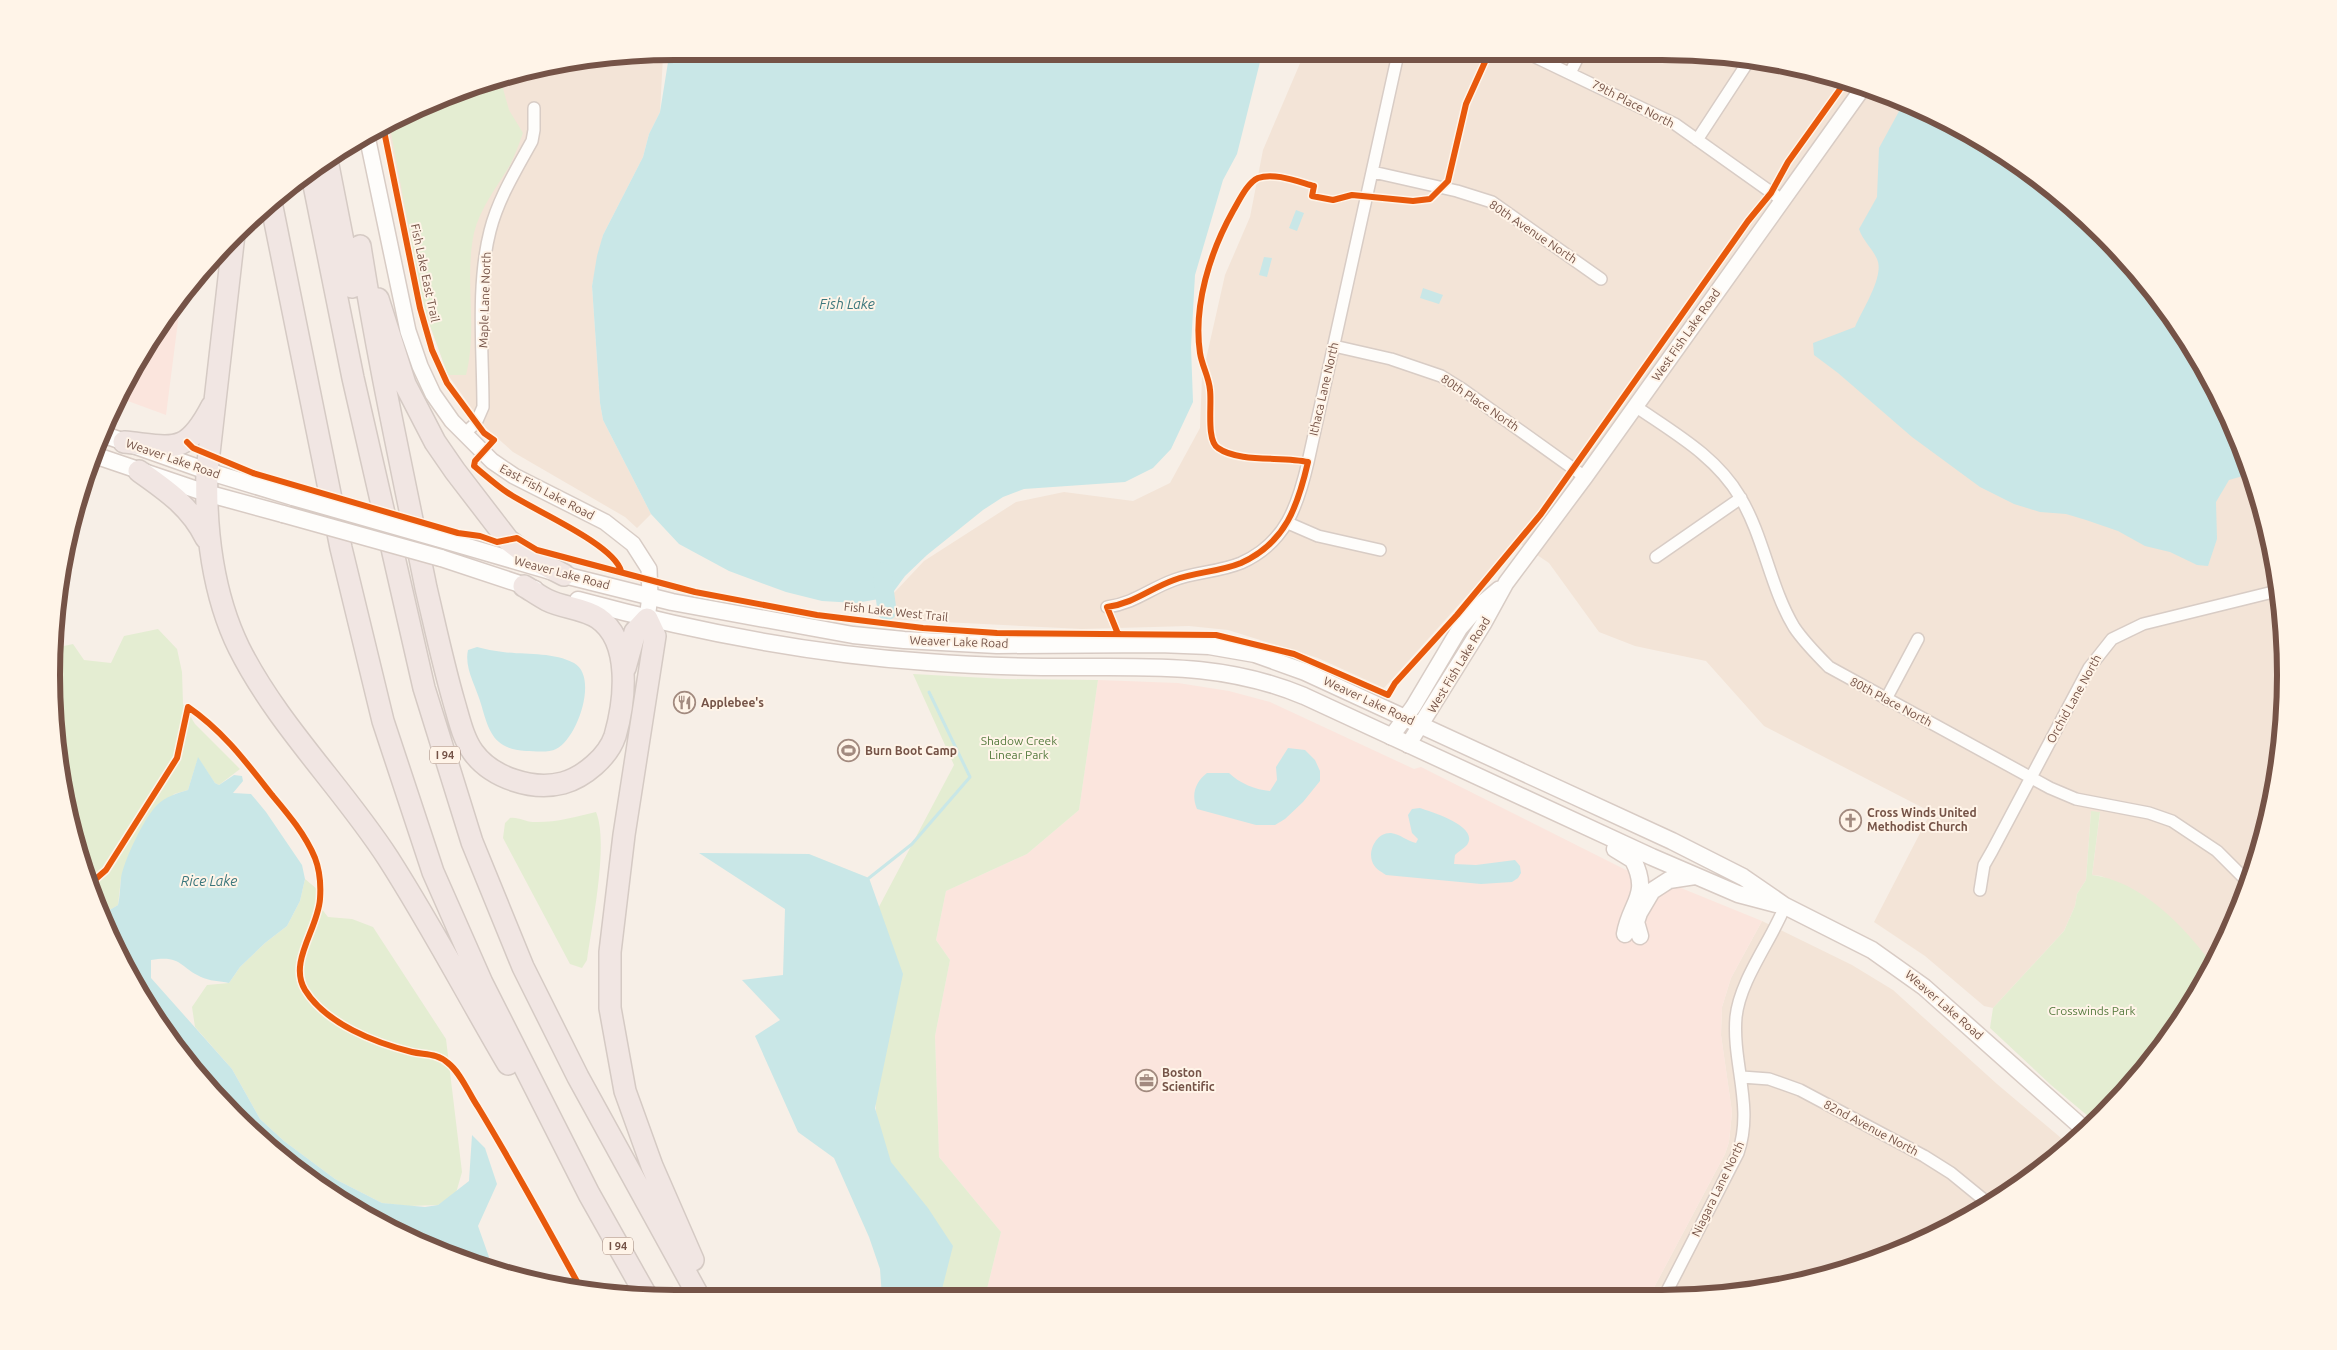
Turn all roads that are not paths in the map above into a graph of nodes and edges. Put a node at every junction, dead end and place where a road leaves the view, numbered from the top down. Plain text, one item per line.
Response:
1 (1397, 60) edge
2 (1542, 60) edge
3 (1576, 60) edge
4 (1746, 66) edge
5 (1570, 73) junction
6 (1860, 93) edge
7 (534, 108) dead end
8 (1697, 140) junction
9 (368, 141) edge
10 (339, 160) edge
11 (328, 167) edge
12 (1372, 172) junction
13 (313, 179) edge
14 (1782, 200) junction
15 (273, 211) edge
16 (360, 246) junction
17 (232, 248) edge
18 (1601, 279) dead end
19 (1334, 346) junction
20 (216, 399) junction
21 (1635, 406) junction
22 (464, 434) junction
23 (109, 436) edge
24 (124, 442) junction
25 (100, 457) edge
26 (139, 471) junction
27 (207, 471) junction
28 (1585, 477) junction
29 (206, 493) junction
30 (1740, 498) junction
31 (1288, 523) junction
32 (1380, 550) dead end
33 (212, 551) junction
34 (1656, 557) dead end
35 (564, 575) junction
36 (1506, 583) junction
37 (524, 586) junction
38 (2272, 593) edge
39 (650, 596) junction
40 (1107, 607) dead end
41 (647, 619) junction
42 (1918, 639) dead end
43 (623, 675) junction
44 (1886, 699) junction
45 (1406, 718) junction
46 (1422, 725) junction
47 (614, 737) junction
48 (1391, 737) junction
49 (1408, 745) junction
50 (2031, 778) junction
51 (1577, 822) junction
52 (1695, 876) junction
53 (2243, 877) edge
54 (1980, 890) dead end
55 (1786, 906) junction
56 (1742, 1077) junction
57 (2080, 1125) edge
58 (589, 1194) junction
59 (1983, 1199) edge
60 (643, 1289) edge
61 (695, 1290) edge
62 (706, 1290) edge
63 (1668, 1290) edge

1 - 12 street, Ithaca Lane North
2 - 5 street, 79th Place North
3 - 5 street
4 - 8 street
5 - 8 street, 79th Place North
6 - 14 street, West Fish Lake Road
7 - 22 street, Maple Lane North
8 - 14 street, 79th Place North
9 - 22 street, East Fish Lake Road
10 - 16 highway
11 - 47 highway
12 - 18 street, 80th Avenue North
12 - 19 street, Ithaca Lane North
13 - 61 highway, I 94
14 - 21 street, West Fish Lake Road
15 - 58 highway, I 94
16 - 35 highway
16 - 47 highway
17 - 20 highway
19 - 28 street, 80th Place North
19 - 31 street, Ithaca Lane North
20 - 24 highway
20 - 27 highway
21 - 28 street, West Fish Lake Road
21 - 30 street, 80th Place North
22 - 39 street, East Fish Lake Road
23 - 24 main road, Weaver Lake Road
24 - 27 main road, Weaver Lake Road
25 - 26 main road, Weaver Lake Road
26 - 29 main road, Weaver Lake Road
26 - 33 highway
27 - 29 highway
27 - 35 main road, Weaver Lake Road, bridge
28 - 36 street, West Fish Lake Road
29 - 33 highway
29 - 37 main road, Weaver Lake Road, bridge
30 - 34 street
30 - 44 street, 80th Place North
31 - 32 street
31 - 40 street, Ithaca Lane North
33 - 58 highway
35 - 39 main road, Weaver Lake Road
36 - 45 street, West Fish Lake Road
36 - 46 street, West Fish Lake Road
37 - 41 main road, Weaver Lake Road
37 - 43 highway
38 - 50 street, Orchid Lane North
39 - 41 street, East Fish Lake Road
39 - 45 main road, Weaver Lake Road
41 - 43 highway
41 - 48 main road, Weaver Lake Road
41 - 62 highway
42 - 44 street
43 - 47 highway
44 - 50 street, 80th Place North
45 - 46 main road, Weaver Lake Road
45 - 48 street, West Fish Lake Road
46 - 49 street, West Fish Lake Road
46 - 55 main road, Weaver Lake Road
48 - 49 main road, Weaver Lake Road
49 - 51 main road, Weaver Lake Road
50 - 53 street, 80th Place North
50 - 54 street, Orchid Lane North
51 - 52 main road, Weaver Lake Road
51 - 52 main road
52 - 55 main road, Weaver Lake Road
55 - 56 street, Niagara Lane North
55 - 57 main road, Weaver Lake Road
56 - 59 street, 82nd Avenue North
56 - 63 street, Niagara Lane North
58 - 60 highway, I 94

